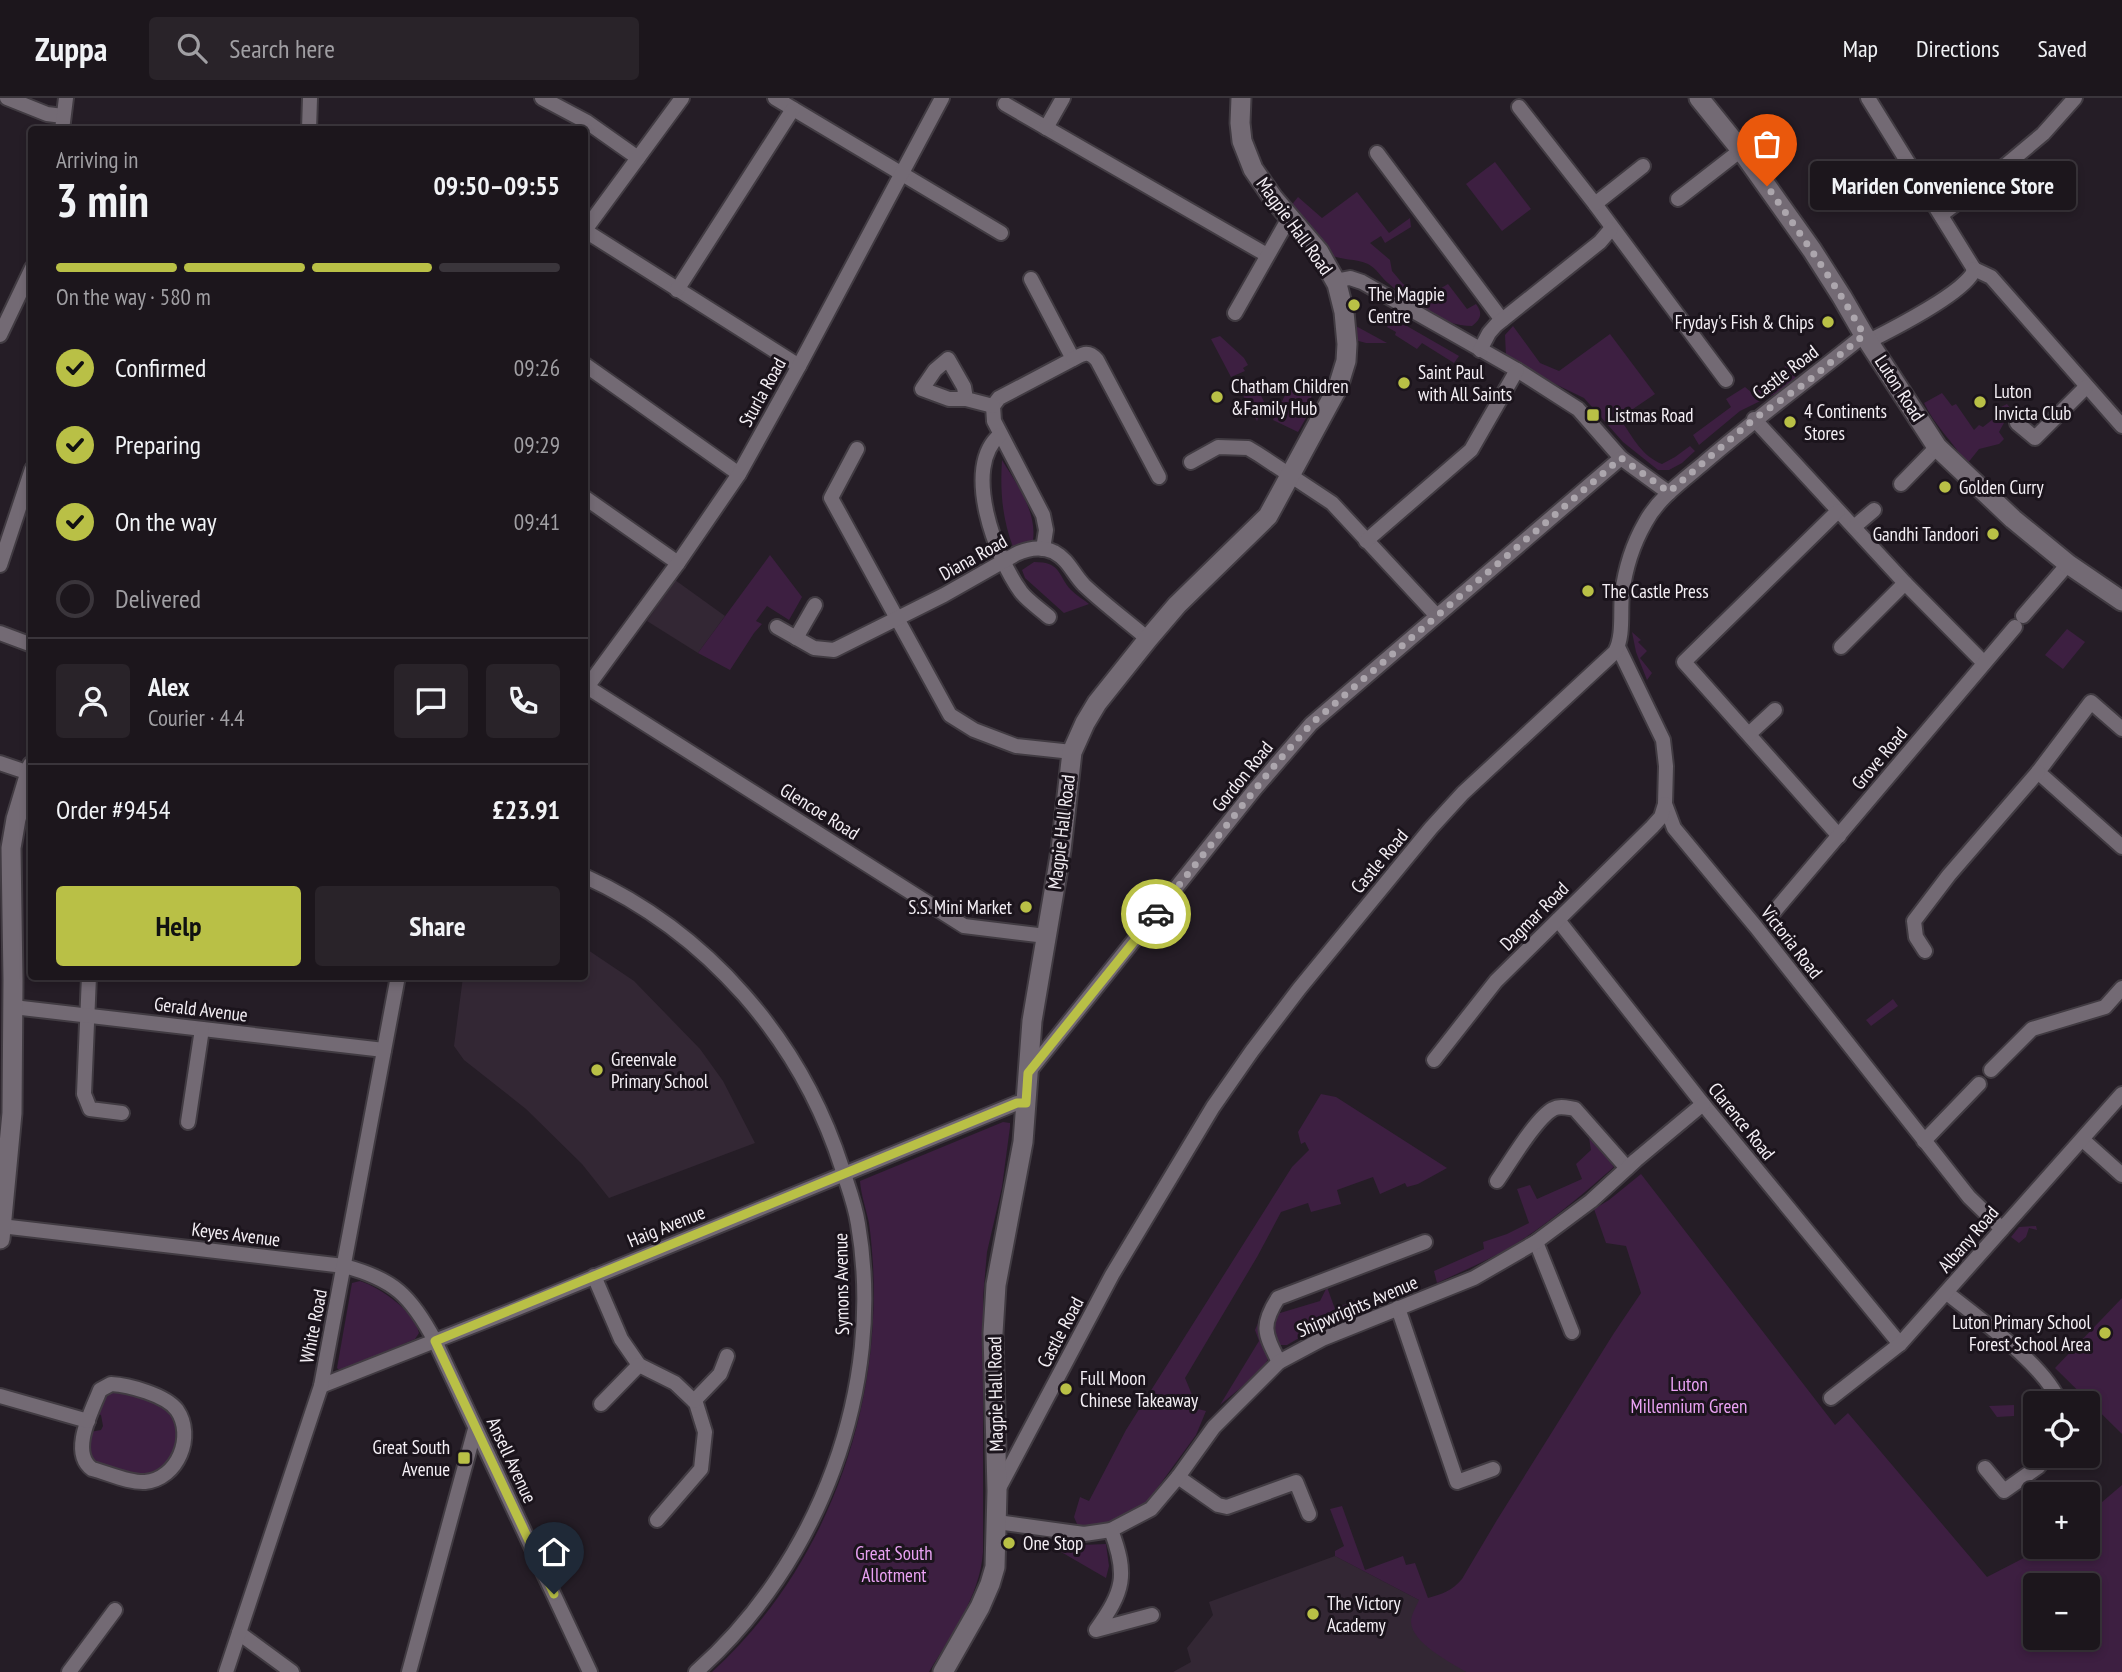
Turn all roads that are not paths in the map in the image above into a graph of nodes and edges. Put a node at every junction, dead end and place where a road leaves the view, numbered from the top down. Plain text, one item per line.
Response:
1 (7, 98) edge
2 (66, 98) edge
3 (310, 98) edge
4 (542, 98) edge
5 (682, 98) edge
6 (775, 98) edge
7 (942, 98) edge
8 (1063, 98) edge
9 (1241, 98) edge
10 (1699, 98) edge
11 (1868, 98) edge
12 (2074, 98) edge
13 (1005, 104) dead end
14 (1519, 107) dead end
15 (793, 109) junction
16 (63, 123) edge
17 (309, 126) edge
18 (1046, 128) junction
19 (1741, 150) junction
20 (1377, 153) dead end
21 (638, 158) junction
22 (1643, 166) dead end
23 (902, 175) junction
24 (1678, 199) dead end
25 (1595, 204) junction
26 (1941, 215) junction
27 (1289, 218) junction
28 (588, 226) edge
29 (1611, 229) junction
30 (588, 232) edge
31 (1001, 233) dead end
32 (1267, 255) junction
33 (1974, 269) junction
34 (28, 276) edge
35 (1031, 279) dead end
36 (1335, 281) junction
37 (677, 290) junction
38 (1235, 313) dead end
39 (1503, 320) junction
40 (0, 335) edge
41 (1866, 338) junction
42 (1480, 350) junction
43 (1073, 359) junction
44 (588, 366) edge
45 (799, 366) junction
46 (1517, 370) junction
47 (1726, 380) dead end
48 (2086, 387) junction
49 (966, 398) dead end
50 (993, 406) junction
51 (1754, 419) junction
52 (2017, 423) dead end
53 (2122, 426) edge
54 (1000, 435) junction
55 (1937, 447) junction
56 (857, 449) dead end
57 (1621, 458) junction
58 (1191, 463) dead end
59 (738, 474) junction
60 (1291, 474) junction
61 (1159, 477) dead end
62 (28, 481) edge
63 (1901, 484) dead end
64 (1669, 492) junction
65 (588, 500) edge
66 (1874, 510) dead end
67 (1838, 511) junction
68 (1854, 527) junction
69 (1366, 541) junction
70 (1043, 549) junction
71 (1002, 561) junction
72 (678, 563) junction
73 (2068, 564) junction
74 (0, 565) edge
75 (1905, 583) junction
76 (2122, 601) edge
77 (816, 605) dead end
78 (1436, 615) junction
79 (1049, 617) dead end
80 (898, 618) junction
81 (777, 628) dead end
82 (0, 633) edge
83 (796, 638) junction
84 (1148, 639) junction
85 (28, 644) edge
86 (1618, 647) junction
87 (1840, 647) dead end
88 (1984, 663) junction
89 (588, 683) edge
90 (588, 687) edge
91 (1774, 710) dead end
92 (2122, 729) edge
93 (1749, 734) junction
94 (1072, 752) junction
95 (0, 763) edge
96 (28, 770) edge
97 (2038, 772) junction
98 (28, 781) edge
99 (1665, 804) junction
100 (1839, 836) junction
101 (2122, 847) edge
102 (588, 878) edge
103 (1773, 913) dead end
104 (1558, 920) junction
105 (1046, 936) junction
106 (1925, 951) dead end
107 (89, 980) edge
108 (397, 980) edge
109 (2122, 988) edge
110 (13, 1007) junction
111 (88, 1016) junction
112 (202, 1029) junction
113 (384, 1050) junction
114 (1434, 1060) dead end
115 (1991, 1070) dead end
116 (1028, 1073) junction
117 (6, 1076) edge
118 (1979, 1084) dead end
119 (2122, 1094) edge
120 (1026, 1103) junction
121 (1703, 1104) junction
122 (122, 1113) dead end
123 (188, 1122) dead end
124 (2083, 1140) junction
125 (1924, 1141) junction
126 (1627, 1168) junction
127 (844, 1175) junction
128 (2122, 1175) edge
129 (1497, 1181) dead end
130 (2002, 1229) junction
131 (1, 1232) edge
132 (1425, 1242) dead end
133 (1535, 1242) junction
134 (344, 1266) junction
135 (594, 1276) junction
136 (1947, 1293) junction
137 (1398, 1308) junction
138 (1572, 1332) dead end
139 (435, 1341) junction
140 (1900, 1345) junction
141 (727, 1356) dead end
142 (1279, 1363) junction
143 (639, 1365) junction
144 (321, 1386) junction
145 (2055, 1391) edge
146 (0, 1396) edge
147 (1831, 1398) dead end
148 (694, 1401) junction
149 (601, 1404) dead end
150 (88, 1421) junction
151 (475, 1429) junction
152 (1985, 1468) dead end
153 (2037, 1468) edge
154 (1493, 1469) dead end
155 (1178, 1476) junction
156 (997, 1491) junction
157 (1309, 1514) dead end
158 (657, 1520) dead end
159 (997, 1521) junction
160 (1111, 1530) junction
161 (115, 1609) dead end
162 (1152, 1615) dead end
163 (239, 1633) junction
164 (68, 1672) edge
165 (226, 1672) edge
166 (292, 1672) edge
167 (409, 1672) edge
168 (590, 1672) edge
169 (696, 1672) edge
170 (943, 1672) edge

1 - 16 street
2 - 16 street
3 - 17 street
4 - 21 street
5 - 21 street
6 - 15 street
7 - 23 street, Sturla Road
8 - 18 street
9 - 27 street, Magpie Hall Road
10 - 19 street, Luton Road
11 - 26 street
12 - 26 street
13 - 18 street
14 - 25 street
15 - 23 street
15 - 37 street
18 - 32 street
19 - 24 street
19 - 41 street, Luton Road
20 - 39 street
21 - 28 street
22 - 25 street
23 - 31 street
23 - 45 street, Sturla Road
25 - 29 street
26 - 33 street
27 - 32 street
27 - 36 street, Magpie Hall Road
29 - 39 street
29 - 47 street
30 - 37 street
32 - 38 street
33 - 41 street, Castle Road
33 - 48 street
34 - 40 street
35 - 43 street
36 - 42 street
36 - 60 street, Magpie Hall Road
37 - 45 street
39 - 42 street
41 - 51 street, Castle Road
41 - 55 street, Luton Road
42 - 46 street
43 - 50 street
43 - 61 street
44 - 59 street
45 - 59 street, Sturla Road
46 - 57 street
46 - 69 street
48 - 52 street
48 - 53 street
49 - 50 street
50 - 54 street
51 - 64 street, Castle Road
51 - 67 street
54 - 70 street
54 - 71 street
55 - 63 street
55 - 73 street, Luton Road
56 - 80 street
57 - 64 street
57 - 78 street, Gordon Road
58 - 60 street
59 - 72 street, Sturla Road
60 - 69 street
60 - 84 street, Magpie Hall Road
62 - 74 street
64 - 86 street, Castle Road
65 - 72 street
66 - 68 street
67 - 68 street
67 - 93 street
68 - 75 street
69 - 78 street
70 - 71 street, Diana Road
70 - 84 street
71 - 79 street
71 - 80 street, Diana Road
72 - 89 street, Sturla Road
73 - 76 street, Luton Road
73 - 88 street, Grove Road
75 - 87 street
75 - 88 street
77 - 83 street
78 - 116 street, Gordon Road
80 - 83 street, Diana Road
80 - 94 street
81 - 83 street, Diana Road
82 - 85 street
84 - 94 street, Magpie Hall Road
86 - 99 street, Victoria Road
86 - 156 street, Castle Road
88 - 100 street, Grove Road
90 - 105 street, Glencoe Road
91 - 93 street
92 - 97 street
93 - 100 street
94 - 105 street, Magpie Hall Road
95 - 96 street
97 - 101 street
97 - 106 street
98 - 110 street
99 - 104 street, Dagmar Road
99 - 125 street, Victoria Road
100 - 103 street, Grove Road
102 - 127 street, Symons Avenue
104 - 114 street, Dagmar Road
104 - 121 street, Clarence Road
105 - 116 street, Magpie Hall Road
107 - 111 street
108 - 113 street, White Road
109 - 115 street
110 - 111 street, Gerald Avenue
110 - 117 street
111 - 112 street, Gerald Avenue
111 - 122 street
112 - 113 street, Gerald Avenue
112 - 123 street
113 - 134 street, White Road
116 - 120 street, Magpie Hall Road
117 - 131 street
118 - 125 street
119 - 124 street, Albany Road
120 - 127 street, Haig Avenue
120 - 156 street, Magpie Hall Road
121 - 126 street, Shipwrights Avenue
121 - 140 street, Clarence Road
124 - 128 street
124 - 130 street, Albany Road
125 - 130 street, Victoria Road
126 - 129 street
126 - 133 street, Shipwrights Avenue
127 - 135 street, Haig Avenue
127 - 169 street, Symons Avenue
130 - 136 street, Albany Road
131 - 134 street, Keyes Avenue
132 - 142 street
133 - 137 street, Shipwrights Avenue
133 - 138 street
134 - 139 street, Keyes Avenue
134 - 144 street, White Road
135 - 139 street, Haig Avenue
135 - 143 street
136 - 140 street, Albany Road
136 - 145 street
137 - 142 street, Shipwrights Avenue
137 - 154 street
139 - 144 street, Haig Avenue
139 - 151 street, Ansell Avenue
140 - 147 street, Albany Road
141 - 148 street
142 - 155 street, Shipwrights Avenue
143 - 148 street
143 - 149 street
144 - 163 street, White Road
146 - 150 street
148 - 158 street
150 - 150 street
151 - 167 street
151 - 168 street, Ansell Avenue
152 - 153 street
155 - 157 street
155 - 160 street, Shipwrights Avenue
156 - 159 street, Magpie Hall Road
159 - 160 street, Shipwrights Avenue
159 - 170 street, Magpie Hall Road
160 - 162 street
161 - 164 street
163 - 165 street, White Road
163 - 166 street

